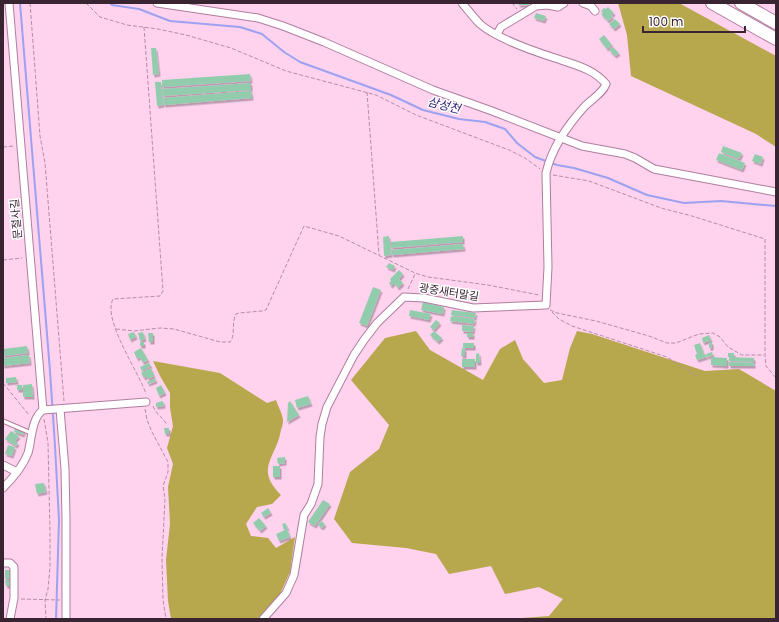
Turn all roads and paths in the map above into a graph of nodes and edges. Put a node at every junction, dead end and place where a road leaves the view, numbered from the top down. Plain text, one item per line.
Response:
1 (9, 3) edge
2 (30, 3) edge
3 (86, 3) edge
4 (157, 3) edge
5 (462, 3) edge
6 (512, 3) edge
7 (564, 3) edge
8 (583, 3) edge
9 (712, 3) edge
10 (741, 3) edge
11 (595, 11) dead end
12 (522, 13) junction
13 (776, 23) edge
14 (144, 27) junction
15 (497, 34) junction
16 (776, 39) edge
17 (367, 92) junction
18 (558, 141) junction
19 (20, 145) junction
20 (3, 147) edge
21 (546, 170) junction
22 (776, 192) edge
23 (379, 255) junction
24 (30, 257) junction
25 (3, 260) edge
26 (415, 273) junction
27 (547, 296) junction
28 (404, 297) junction
29 (548, 307) junction
30 (115, 329) junction
31 (765, 355) junction
32 (698, 376) dead end
33 (776, 378) edge
34 (3, 383) edge
35 (147, 400) junction
36 (60, 409) junction
37 (45, 410) junction
38 (3, 420) edge
39 (35, 422) junction
40 (167, 425) dead end
41 (32, 433) junction
42 (3, 465) edge
43 (17, 472) junction
44 (3, 488) edge
45 (3, 563) edge
46 (14, 598) junction
47 (46, 600) junction
48 (65, 600) dead end
49 (10, 619) edge
50 (46, 619) edge
51 (66, 619) edge
52 (166, 619) edge
53 (263, 619) edge

1 - 19 street, 문절사길
2 - 36 path
3 - 14 path
4 - 18 street
5 - 15 street
6 - 12 path
7 - 12 street
8 - 11 street
9 - 16 highway
10 - 13 highway
12 - 15 street
14 - 17 path
14 - 30 path
15 - 18 street
17 - 21 path
17 - 23 path
18 - 21 street
18 - 22 street
19 - 20 path
19 - 24 street, 문절사길
21 - 27 street
21 - 31 path
23 - 26 path
23 - 30 path
24 - 25 path
24 - 37 street, 문절사길
26 - 27 path
26 - 28 path
27 - 29 street
28 - 29 street, 광중새터말길
28 - 53 street, 광중새터말길
29 - 31 path
29 - 32 path
30 - 35 path
31 - 33 path
34 - 39 path
35 - 36 street
35 - 40 path
35 - 52 path
36 - 37 street
36 - 51 street
37 - 39 street
37 - 47 path
38 - 41 lane
39 - 41 street
41 - 43 street
42 - 43 street
43 - 44 street
45 - 46 street
46 - 47 path
46 - 49 street
47 - 48 path
47 - 50 path

